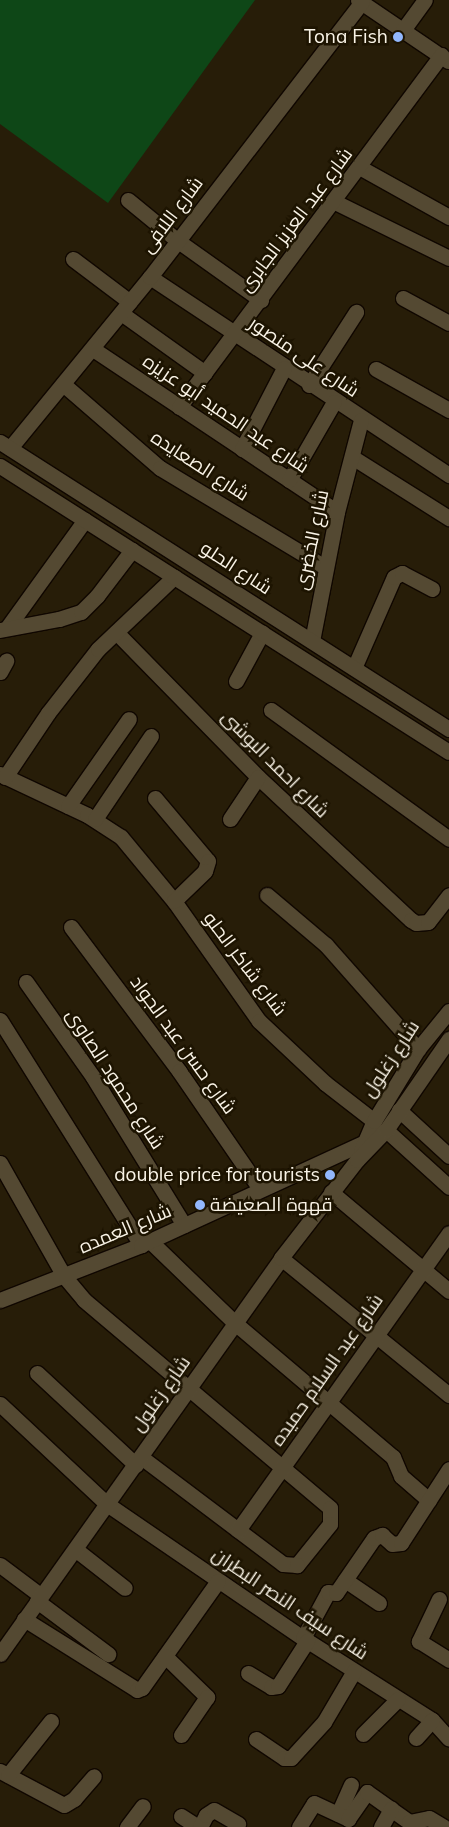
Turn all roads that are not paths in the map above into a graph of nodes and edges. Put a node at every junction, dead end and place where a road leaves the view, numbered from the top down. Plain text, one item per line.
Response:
1 (425, 0) edge
2 (360, 1) edge
3 (403, 30) junction
4 (445, 58) edge
5 (360, 168) junction
6 (128, 200) dead end
7 (335, 202) junction
8 (449, 217) edge
9 (178, 241) junction
10 (449, 258) edge
11 (73, 259) dead end
12 (150, 277) junction
13 (403, 298) dead end
14 (261, 300) junction
15 (126, 307) junction
16 (356, 312) dead end
17 (449, 323) edge
18 (234, 334) junction
19 (92, 349) junction
20 (284, 368) junction
21 (376, 369) dead end
22 (205, 373) junction
23 (63, 384) junction
24 (309, 385) junction
25 (334, 402) junction
26 (179, 408) junction
27 (449, 410) edge
28 (361, 420) junction
29 (5, 445) edge
30 (242, 449) junction
31 (352, 457) junction
32 (0, 466) edge
33 (449, 475) edge
34 (288, 480) junction
35 (337, 512) junction
36 (449, 518) edge
37 (85, 520) junction
38 (132, 550) junction
39 (326, 567) junction
40 (174, 576) junction
41 (432, 589) dead end
42 (4, 629) edge
43 (116, 632) junction
44 (262, 633) junction
45 (312, 641) junction
46 (354, 668) junction
47 (236, 681) dead end
48 (271, 710) dead end
49 (129, 718) dead end
50 (449, 729) edge
51 (151, 736) dead end
52 (449, 752) edge
53 (3, 776) edge
54 (258, 777) junction
55 (155, 798) dead end
56 (68, 806) junction
57 (95, 819) junction
58 (230, 819) dead end
59 (449, 839) edge
60 (267, 895) dead end
61 (449, 895) edge
62 (174, 901) junction
63 (71, 927) dead end
64 (26, 982) dead end
65 (449, 1010) edge
66 (0, 1020) edge
67 (449, 1039) edge
68 (418, 1050) junction
69 (399, 1110) junction
70 (380, 1126) junction
71 (369, 1143) junction
72 (449, 1156) edge
73 (0, 1163) edge
74 (449, 1187) edge
75 (260, 1189) junction
76 (331, 1192) junction
77 (184, 1225) junction
78 (449, 1233) edge
79 (146, 1243) junction
80 (281, 1258) junction
81 (423, 1270) junction
82 (64, 1276) junction
83 (449, 1291) edge
84 (0, 1300) edge
85 (236, 1324) junction
86 (376, 1336) junction
87 (37, 1372) dead end
88 (188, 1390) junction
89 (449, 1395) edge
90 (329, 1401) junction
91 (0, 1404) edge
92 (139, 1461) junction
93 (282, 1468) junction
94 (449, 1469) edge
95 (428, 1500) junction
96 (107, 1504) junction
97 (238, 1530) junction
98 (75, 1548) junction
99 (0, 1565) edge
100 (345, 1580) junction
101 (218, 1581) junction
102 (125, 1588) dead end
103 (38, 1598) junction
104 (438, 1599) dead end
105 (379, 1603) dead end
106 (24, 1619) junction
107 (305, 1640) junction
108 (0, 1654) edge
109 (108, 1654) dead end
110 (165, 1656) junction
111 (449, 1660) edge
112 (354, 1671) junction
113 (248, 1673) dead end
114 (398, 1699) junction
115 (432, 1720) junction
116 (51, 1721) dead end
117 (448, 1733) edge
118 (363, 1734) dead end
119 (180, 1736) dead end
120 (256, 1738) dead end
121 (416, 1738) dead end
122 (4, 1773) edge
123 (94, 1776) dead end
124 (351, 1785) dead end
125 (143, 1806) dead end
126 (391, 1809) junction
127 (338, 1814) junction
128 (181, 1816) dead end
129 (238, 1824) dead end
130 (127, 1827) edge
131 (199, 1827) edge
132 (298, 1827) edge
133 (381, 1827) edge
134 (444, 1827) edge

1 - 3 street
2 - 3 street
2 - 9 street, شارع اللافى
3 - 4 street
4 - 5 street, شارع عبد العزيز الجابرى
5 - 7 street, شارع عبد العزيز الجابرى
5 - 8 street
6 - 9 street
7 - 10 street
7 - 14 street, شارع عبد العزيز الجابرى
9 - 12 street, شارع اللافى
9 - 14 street
11 - 15 street
12 - 15 street, شارع اللافى
12 - 18 street, شارع على منصور
13 - 17 street
14 - 18 street, شارع عبد العزيز الجابرى
15 - 19 street, شارع اللافى
15 - 22 street
16 - 24 street
18 - 20 street, شارع على منصور
18 - 22 street, شارع عبد العزيز الجابرى
19 - 23 street, شارع اللافى
19 - 26 street, شارع عبد الحميد أبو عزيزه
20 - 24 street, شارع على منصور
20 - 30 street
21 - 27 street
22 - 26 street, شارع عبد العزيز الجابرى
23 - 29 street, شارع اللافى
23 - 39 street, شارع الصعايده
24 - 25 street, شارع على منصور
25 - 28 street, شارع على منصور
25 - 34 street
26 - 30 street, شارع عبد الحميد أبو عزيزه
28 - 31 street, شارع الخضرى
28 - 33 street, شارع على منصور
29 - 45 street, شارع الحلو
30 - 34 street, شارع عبد الحميد أبو عزيزه
31 - 35 street, شارع الخضرى
31 - 36 street
32 - 37 street
34 - 35 street, شارع عبد الحميد أبو عزيزه
35 - 39 street, شارع الخضرى
37 - 38 street
37 - 42 street
38 - 40 street
38 - 42 street
39 - 45 street, شارع الخضرى
40 - 43 street
40 - 44 street
41 - 46 street
43 - 53 street
43 - 54 street, شارع احمد البوشى
44 - 47 street
44 - 52 street
45 - 46 street, شارع الحلو
46 - 50 street, شارع الحلو
48 - 59 street
49 - 56 street
51 - 57 street
53 - 56 street, شارع شاكر الحلو
54 - 58 street
54 - 61 street, شارع احمد البوشى
55 - 62 street
56 - 57 street, شارع شاكر الحلو
57 - 62 street, شارع شاكر الحلو
60 - 68 street
62 - 70 street, شارع شاكر الحلو
63 - 75 street, شارع حسن عبد الجواد
64 - 77 street, شارع محمود الصاوى
65 - 68 street, شارع زغلول
66 - 79 street
67 - 69 street, شارع زغلول
68 - 70 street, شارع زغلول
69 - 70 street, شارع زغلول
69 - 72 street
70 - 71 street, شارع زغلول
70 - 74 street, شارع شاكر الحلو
71 - 75 street, شارع العمده
71 - 76 street, شارع زغلول
73 - 82 street
75 - 77 street, شارع العمده
76 - 80 street, شارع زغلول
76 - 81 street
77 - 79 street, شارع العمده
78 - 81 street, شارع عبد السلام حميده
79 - 82 street, شارع العمده
79 - 85 street
80 - 85 street, شارع زغلول
80 - 86 street
81 - 83 street
81 - 86 street, شارع عبد السلام حميده
82 - 84 street, شارع العمده
82 - 88 street
85 - 88 street, شارع زغلول
85 - 90 street
86 - 89 street
86 - 90 street, شارع عبد السلام حميده
87 - 92 street
88 - 92 street, شارع زغلول
88 - 93 street
90 - 93 street, شارع عبد السلام حميده
90 - 95 street
91 - 96 street, شارع سيف النصر البطران
92 - 96 street, شارع زغلول
92 - 97 street
93 - 97 street, شارع عبد السلام حميده
93 - 97 street
94 - 95 street
95 - 100 street
96 - 98 street, شارع زغلول
96 - 101 street, شارع سيف النصر البطران
98 - 102 street
98 - 103 street, شارع زغلول
99 - 103 street
100 - 105 street
100 - 107 street
101 - 107 street, شارع سيف النصر البطران
101 - 110 street
103 - 106 street, شارع زغلول
103 - 109 street
104 - 111 street
106 - 108 street, شارع زغلول
106 - 110 street
107 - 112 street, شارع سيف النصر البطران
107 - 113 street
110 - 119 street
112 - 114 street, شارع سيف النصر البطران
112 - 120 street
114 - 115 street, شارع سيف النصر البطران
114 - 118 street
115 - 117 street, شارع سيف النصر البطران
115 - 121 street
116 - 122 street
122 - 123 street
124 - 127 street
125 - 130 street
126 - 127 street
126 - 133 street
126 - 134 street
127 - 132 street
128 - 131 street
129 - 131 street

